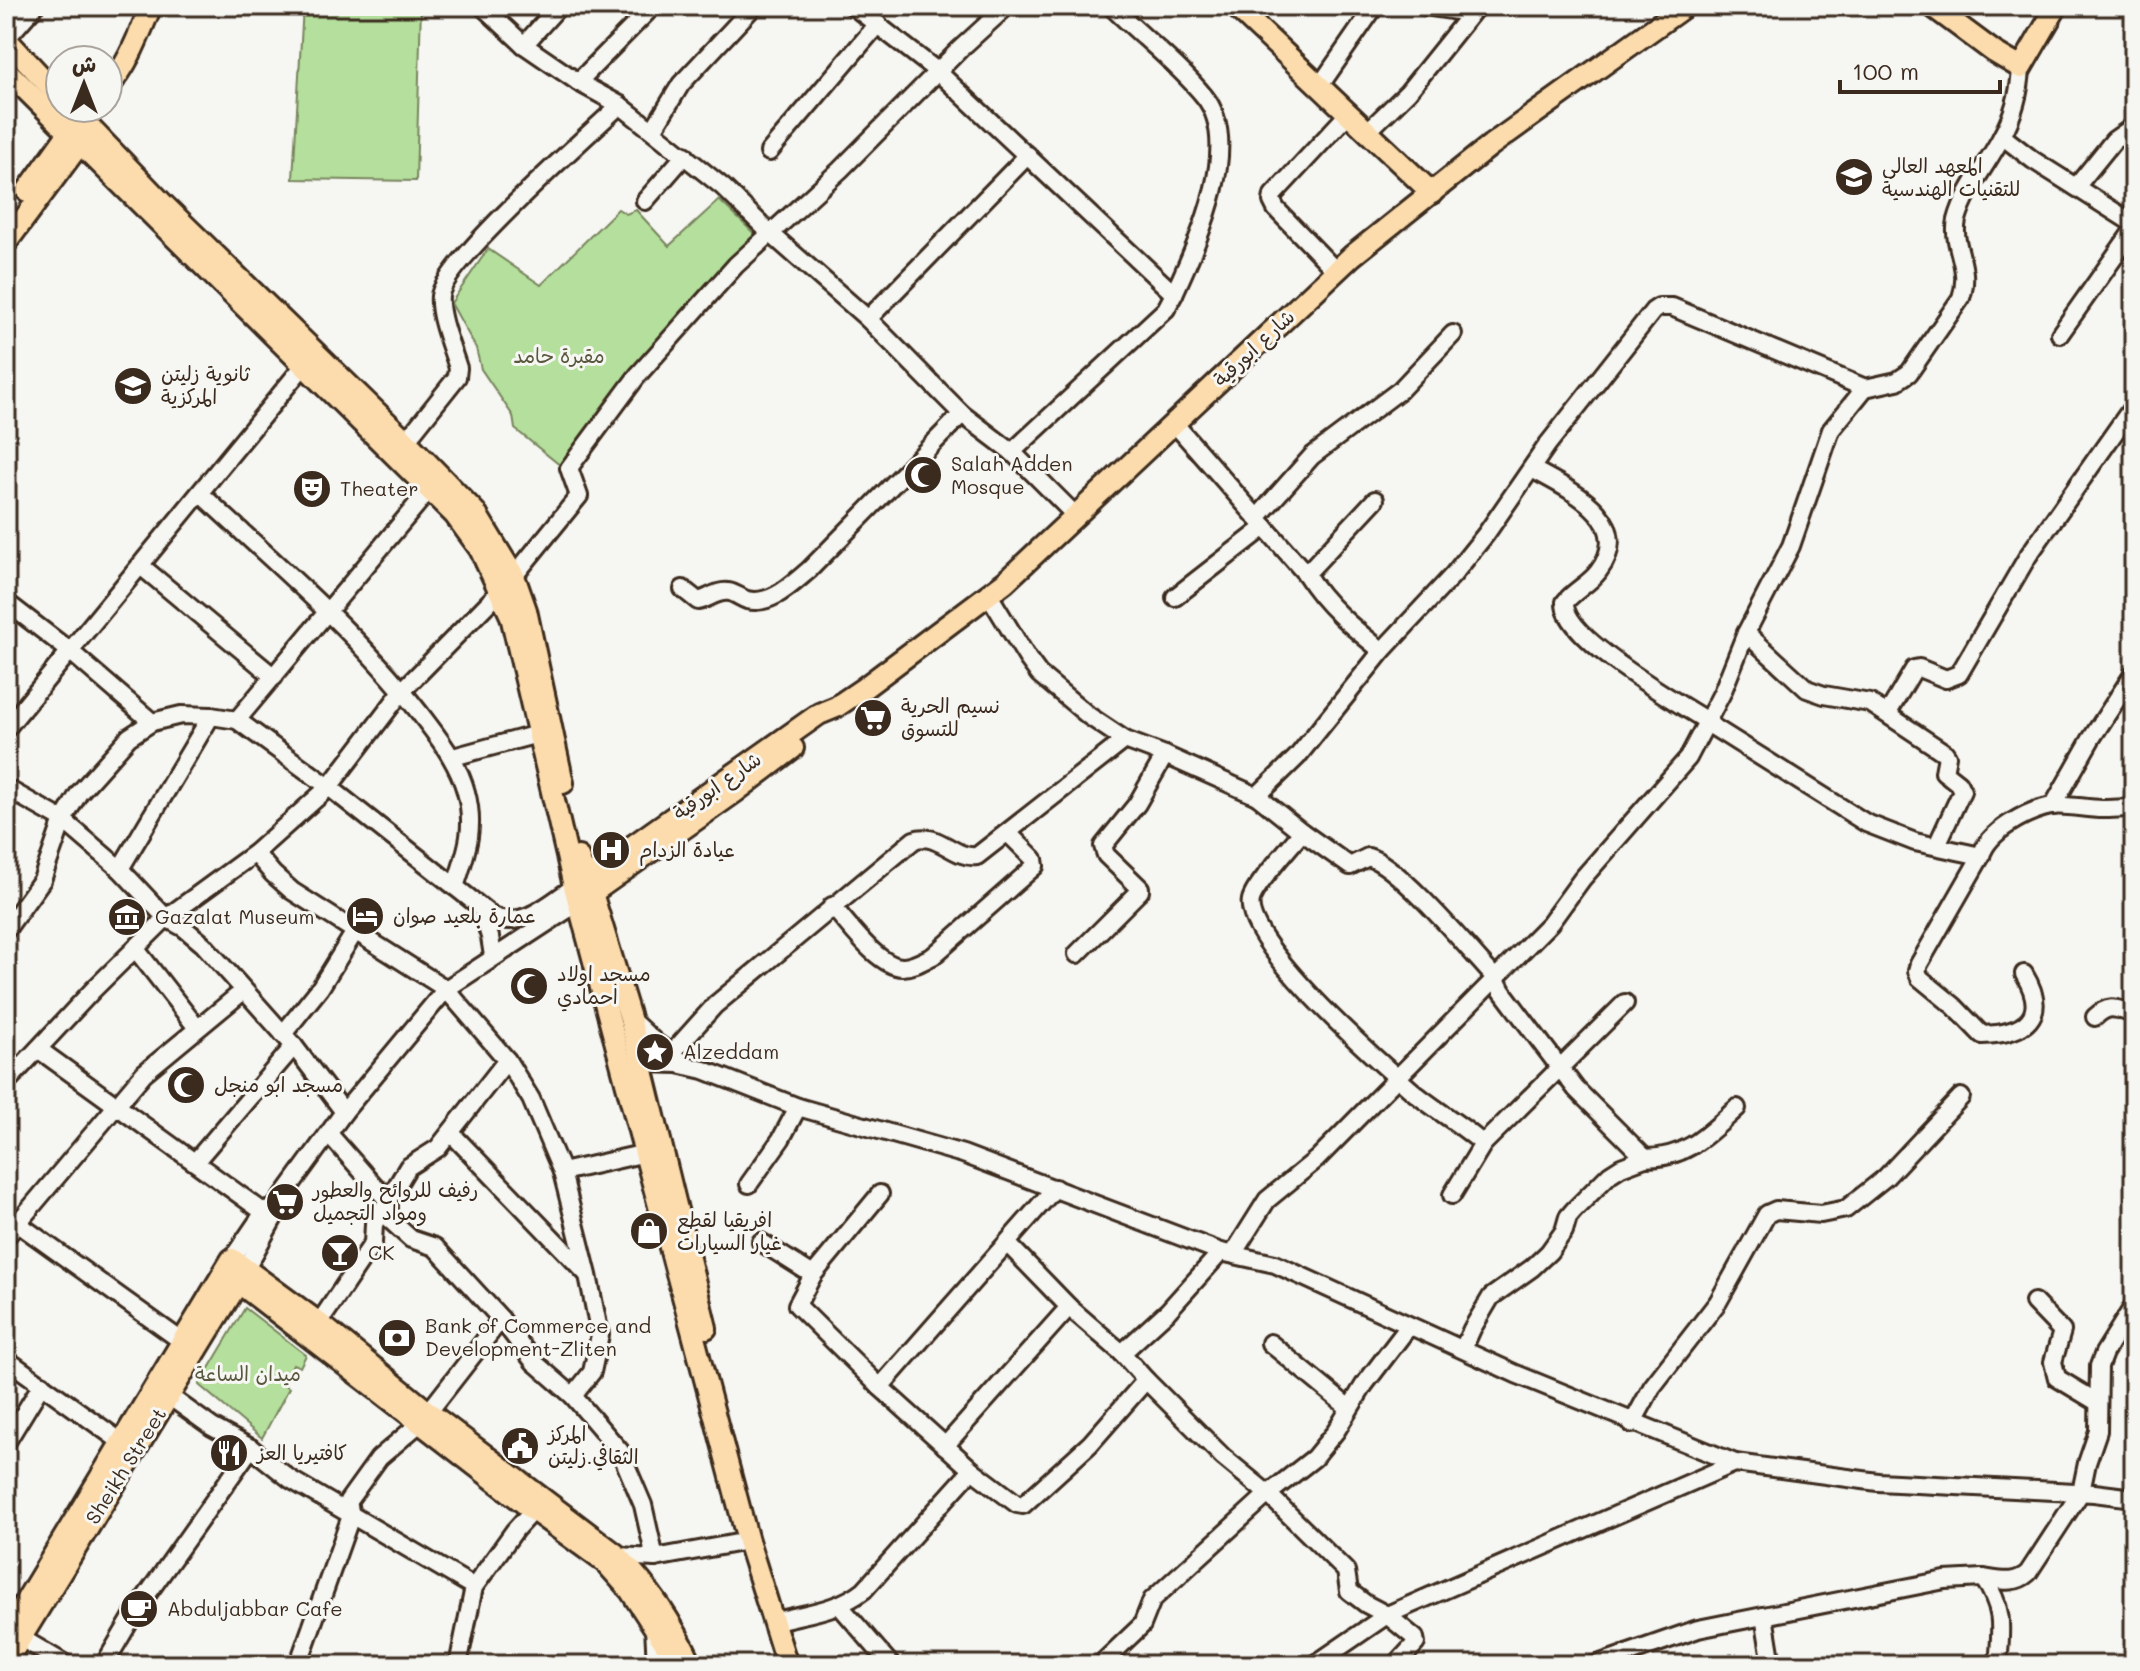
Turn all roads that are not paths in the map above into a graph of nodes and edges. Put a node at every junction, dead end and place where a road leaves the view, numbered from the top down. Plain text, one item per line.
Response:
1 (35, 6) edge
2 (151, 6) edge
3 (482, 6) edge
4 (559, 6) edge
5 (653, 6) edge
6 (754, 6) edge
7 (853, 6) edge
8 (1007, 6) edge
9 (1111, 6) edge
10 (1235, 6) edge
11 (1375, 6) edge
12 (1424, 6) edge
13 (1685, 6) edge
14 (1932, 6) edge
15 (2057, 6) edge
16 (1473, 10) edge
17 (878, 24) junction
18 (6, 39) edge
19 (524, 45) junction
20 (124, 65) edge
21 (2021, 68) junction
22 (6, 70) edge
23 (937, 71) junction
24 (44, 80) edge
25 (578, 82) junction
26 (1319, 87) junction
27 (44, 97) edge
28 (620, 105) junction
29 (1348, 114) junction
30 (79, 124) edge
31 (79, 124) edge
32 (81, 124) edge
33 (2134, 126) edge
34 (653, 130) junction
35 (1367, 132) junction
36 (2002, 136) junction
37 (769, 152) dead end
38 (685, 155) junction
39 (1028, 155) junction
40 (2076, 187) junction
41 (1432, 193) junction
42 (645, 201) dead end
43 (6, 221) edge
44 (2134, 227) edge
45 (770, 233) junction
46 (6, 243) edge
47 (1336, 271) junction
48 (1174, 294) junction
49 (868, 319) junction
50 (1453, 334) dead end
51 (2060, 334) dead end
52 (308, 360) junction
53 (1865, 388) junction
54 (2134, 405) edge
55 (962, 414) junction
56 (1174, 423) junction
57 (406, 441) junction
58 (1012, 452) junction
59 (1532, 469) junction
60 (429, 490) junction
61 (201, 494) junction
62 (1375, 500) dead end
63 (1076, 516) junction
64 (1261, 522) junction
65 (141, 566) junction
66 (1306, 574) junction
67 (507, 583) junction
68 (683, 589) dead end
69 (989, 595) junction
70 (1175, 597) dead end
71 (6, 602) edge
72 (329, 614) junction
73 (1746, 633) junction
74 (1382, 651) junction
75 (71, 652) junction
76 (2134, 673) edge
77 (274, 677) junction
78 (403, 690) junction
79 (1888, 713) junction
80 (211, 716) junction
81 (237, 720) junction
82 (152, 722) junction
83 (1707, 722) junction
84 (6, 729) edge
85 (538, 734) junction
86 (1125, 740) junction
87 (1165, 755) junction
88 (453, 757) junction
89 (329, 787) junction
90 (6, 788) edge
91 (1257, 796) junction
92 (2053, 806) junction
93 (2134, 808) edge
94 (63, 820) junction
95 (1302, 832) junction
96 (1008, 833) junction
97 (1937, 845) junction
98 (255, 853) junction
99 (1981, 856) junction
100 (120, 869) junction
101 (455, 887) junction
102 (583, 890) junction
103 (480, 906) junction
104 (832, 906) junction
105 (166, 918) junction
106 (8, 923) edge
107 (356, 930) junction
108 (135, 948) junction
109 (1077, 954) dead end
110 (493, 956) junction
111 (2024, 974) dead end
112 (1496, 979) junction
113 (446, 989) junction
114 (236, 997) dead end
115 (1625, 1003) dead end
116 (2134, 1014) edge
117 (2095, 1017) dead end
118 (630, 1018) junction
119 (197, 1028) junction
120 (289, 1040) junction
121 (38, 1049) junction
122 (671, 1054) junction
123 (507, 1060) junction
124 (632, 1064) junction
125 (692, 1067) junction
126 (1560, 1067) junction
127 (9, 1074) edge
128 (1399, 1078) junction
129 (1961, 1097) dead end
130 (117, 1107) junction
131 (798, 1107) junction
132 (1737, 1108) dead end
133 (344, 1112) junction
134 (451, 1133) junction
135 (329, 1134) junction
136 (1483, 1144) junction
137 (646, 1153) junction
138 (1645, 1158) junction
139 (195, 1162) junction
140 (562, 1172) junction
141 (749, 1184) dead end
142 (1055, 1188) junction
143 (880, 1194) dead end
144 (1452, 1195) dead end
145 (389, 1202) junction
146 (271, 1213) junction
147 (10, 1226) edge
148 (761, 1242) dead end
149 (1007, 1243) junction
150 (1227, 1253) junction
151 (236, 1271) junction
152 (588, 1275) junction
153 (813, 1275) junction
154 (2034, 1302) dead end
155 (2134, 1305) edge
156 (1069, 1307) junction
157 (501, 1319) junction
158 (319, 1323) junction
159 (1409, 1326) junction
160 (183, 1342) junction
161 (1270, 1343) dead end
162 (1463, 1349) junction
163 (1122, 1353) junction
164 (6, 1359) edge
165 (1146, 1380) junction
166 (42, 1384) junction
167 (880, 1387) junction
168 (169, 1396) junction
169 (573, 1396) junction
170 (2097, 1402) junction
171 (1349, 1408) junction
172 (424, 1417) junction
173 (1632, 1424) junction
174 (120, 1441) junction
175 (6, 1443) edge
176 (945, 1446) junction
177 (251, 1448) junction
178 (1735, 1463) junction
179 (972, 1470) junction
180 (2081, 1492) junction
181 (1268, 1494) junction
182 (2134, 1498) edge
183 (533, 1510) junction
184 (351, 1516) junction
185 (748, 1541) junction
186 (618, 1556) junction
187 (655, 1558) junction
188 (1983, 1578) junction
189 (474, 1587) junction
190 (840, 1606) junction
191 (1387, 1615) junction
192 (1764, 1616) junction
193 (777, 1621) junction
194 (654, 1626) junction
195 (10, 1633) edge
196 (6, 1662) edge
197 (67, 1665) edge
198 (104, 1665) edge
199 (298, 1665) edge
200 (458, 1665) edge
201 (656, 1665) edge
202 (679, 1665) edge
203 (692, 1665) edge
204 (789, 1665) edge
205 (891, 1665) edge
206 (1100, 1665) edge
207 (1314, 1665) edge
208 (1396, 1665) edge
209 (1595, 1665) edge
210 (1772, 1665) edge
211 (1998, 1665) edge

1 - 18 street
2 - 20 main road
3 - 19 street
4 - 19 street
5 - 25 street
6 - 34 street
7 - 17 street
8 - 23 street
9 - 48 street
10 - 26 main road
11 - 26 street
12 - 16 street
13 - 41 main road, شارع ابورقية
14 - 21 main road
15 - 21 main road
16 - 35 street
17 - 23 street
17 - 37 street
18 - 24 main road
19 - 25 street
21 - 36 street
22 - 27 main road
23 - 39 street
23 - 45 street
25 - 28 street
26 - 29 main road
28 - 34 street
28 - 57 street
29 - 35 main road
29 - 47 street
30 - 43 main road
31 - 46 main road
32 - 52 main road
33 - 40 street
34 - 38 street
35 - 41 main road
36 - 40 street
36 - 53 street
38 - 42 street
38 - 45 street
39 - 48 street
39 - 49 street
40 - 44 street
41 - 47 main road, شارع ابورقية
44 - 51 street
45 - 49 street
45 - 67 street
47 - 56 main road, شارع ابورقية
48 - 58 street
49 - 55 street
50 - 64 street
52 - 57 main road
52 - 60 main road
52 - 61 street
53 - 59 street
53 - 73 street
54 - 79 street
55 - 58 street
55 - 68 street
56 - 63 main road, شارع ابورقية
56 - 64 street
57 - 67 main road
58 - 63 street
59 - 74 street
59 - 83 street
60 - 67 main road
60 - 72 street
61 - 65 street
61 - 72 street
62 - 66 street
63 - 69 main road, شارع ابورقية
64 - 66 street
64 - 70 street
65 - 75 street
65 - 77 street
66 - 74 street
67 - 78 street
67 - 85 main road
67 - 102 main road
69 - 86 street
69 - 102 main road, شارع ابورقية
71 - 75 street
72 - 77 street
72 - 78 street
73 - 79 street
73 - 83 street
74 - 91 street
75 - 82 street
75 - 84 street
76 - 92 street
77 - 81 street
78 - 88 street
78 - 89 street
79 - 97 street
80 - 81 street
80 - 82 street
80 - 100 street
81 - 89 street, شارع ابورقية
82 - 94 street
83 - 97 street
83 - 112 street
85 - 88 street
85 - 102 main road
86 - 87 street
86 - 96 street
87 - 91 street
87 - 109 street
88 - 101 street
89 - 98 street
89 - 101 street, شارع ابورقية
90 - 94 street
91 - 95 street
92 - 93 street
92 - 99 street
94 - 100 street
94 - 106 street
95 - 112 street
95 - 128 street
96 - 104 street
96 - 104 street
97 - 99 street
98 - 105 street
98 - 107 street
99 - 111 street
100 - 105 street
101 - 103 street, شارع ابورقية
102 - 103 street, شارع ابورقية
102 - 110 street, شارع ابورقية
102 - 118 main road
102 - 124 main road
103 - 110 street
104 - 122 street
105 - 108 street
105 - 120 street
107 - 113 street
107 - 120 street
108 - 119 street
108 - 121 street
110 - 113 street, شارع ابورقية
112 - 126 street
112 - 128 street
113 - 123 street
113 - 133 street, شارع ابورقية
114 - 119 street
115 - 126 street
116 - 117 street
118 - 122 street
118 - 124 main road
119 - 130 street
120 - 133 street
120 - 139 street
121 - 127 street
121 - 130 street
122 - 125 street
123 - 134 street
123 - 140 street
124 - 125 street
124 - 137 main road
124 - 193 main road
125 - 131 street
126 - 136 street
126 - 138 street
128 - 136 street
128 - 150 street
129 - 173 street
130 - 139 street
130 - 147 street
131 - 141 street
131 - 142 street
132 - 138 street
133 - 135 street, شارع ابورقية
134 - 145 street
134 - 152 street
135 - 145 street
135 - 146 street, شارع ابورقية
136 - 144 street
137 - 140 street
137 - 185 main road
138 - 162 street
139 - 146 street
140 - 152 street
142 - 149 street
142 - 150 street
143 - 153 street
145 - 157 street
145 - 158 street
146 - 151 street, شارع ابورقية
147 - 160 street
148 - 153 street
149 - 156 street
149 - 167 street
150 - 159 street
150 - 163 street
151 - 158 main road
151 - 160 main road, Sheikh Street
151 - 168 main road, Sheikh Street
151 - 172 main road
152 - 169 street
153 - 167 street
154 - 170 street
155 - 170 street
156 - 163 street
156 - 176 street
157 - 169 street
157 - 172 street
158 - 172 main road
159 - 162 street
159 - 171 street
160 - 174 main road, Sheikh Street
161 - 171 street
162 - 173 street
163 - 165 street
164 - 166 street
165 - 179 street
165 - 181 street
166 - 174 street
166 - 175 street
167 - 176 street
168 - 177 street
168 - 195 main road, Sheikh Street
169 - 187 street
170 - 180 street
171 - 181 street
172 - 183 main road
172 - 184 street
172 - 186 main road
173 - 178 street
174 - 195 main road, Sheikh Street
176 - 179 street
177 - 184 street
177 - 198 street
178 - 180 street
178 - 191 street
179 - 190 street
180 - 182 street
180 - 188 street
181 - 191 street
181 - 206 street
183 - 189 street
183 - 194 main road
184 - 189 street
184 - 199 street
185 - 187 street
185 - 204 main road
186 - 187 street
186 - 203 main road
188 - 192 street
188 - 211 street
189 - 200 street
190 - 193 street
190 - 205 street
191 - 207 street
191 - 208 street
192 - 209 street
192 - 210 street
193 - 204 main road
194 - 201 street
194 - 202 main road
195 - 196 main road, Sheikh Street
195 - 197 street

